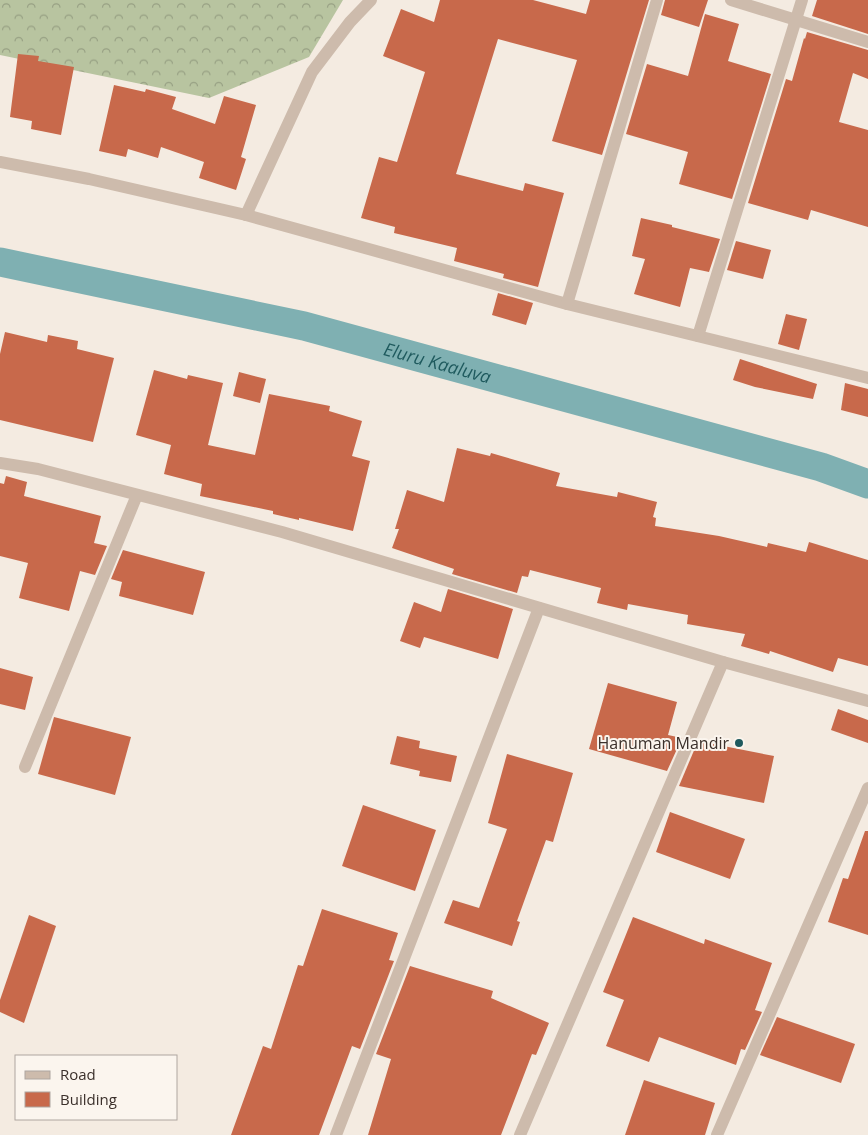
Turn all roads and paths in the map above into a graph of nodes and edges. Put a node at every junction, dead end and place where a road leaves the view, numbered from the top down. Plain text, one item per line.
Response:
1 (371, 0) edge
2 (657, 0) edge
3 (731, 0) edge
4 (802, 0) edge
5 (795, 20) junction
6 (868, 42) edge
7 (0, 162) edge
8 (246, 215) junction
9 (567, 304) junction
10 (698, 336) junction
11 (868, 378) edge
12 (0, 463) edge
13 (137, 495) junction
14 (539, 608) junction
15 (723, 662) junction
16 (868, 701) edge
17 (25, 767) dead end
18 (868, 788) edge
19 (336, 1135) edge
20 (520, 1135) edge
21 (717, 1135) edge

1 - 8 street
2 - 9 street
3 - 5 street
4 - 5 street
5 - 6 street
5 - 10 street
7 - 8 street
8 - 9 street
9 - 10 street
10 - 11 street
12 - 13 street
13 - 14 street
13 - 17 street
14 - 15 street
14 - 19 street
15 - 16 street
15 - 20 street
18 - 21 street

